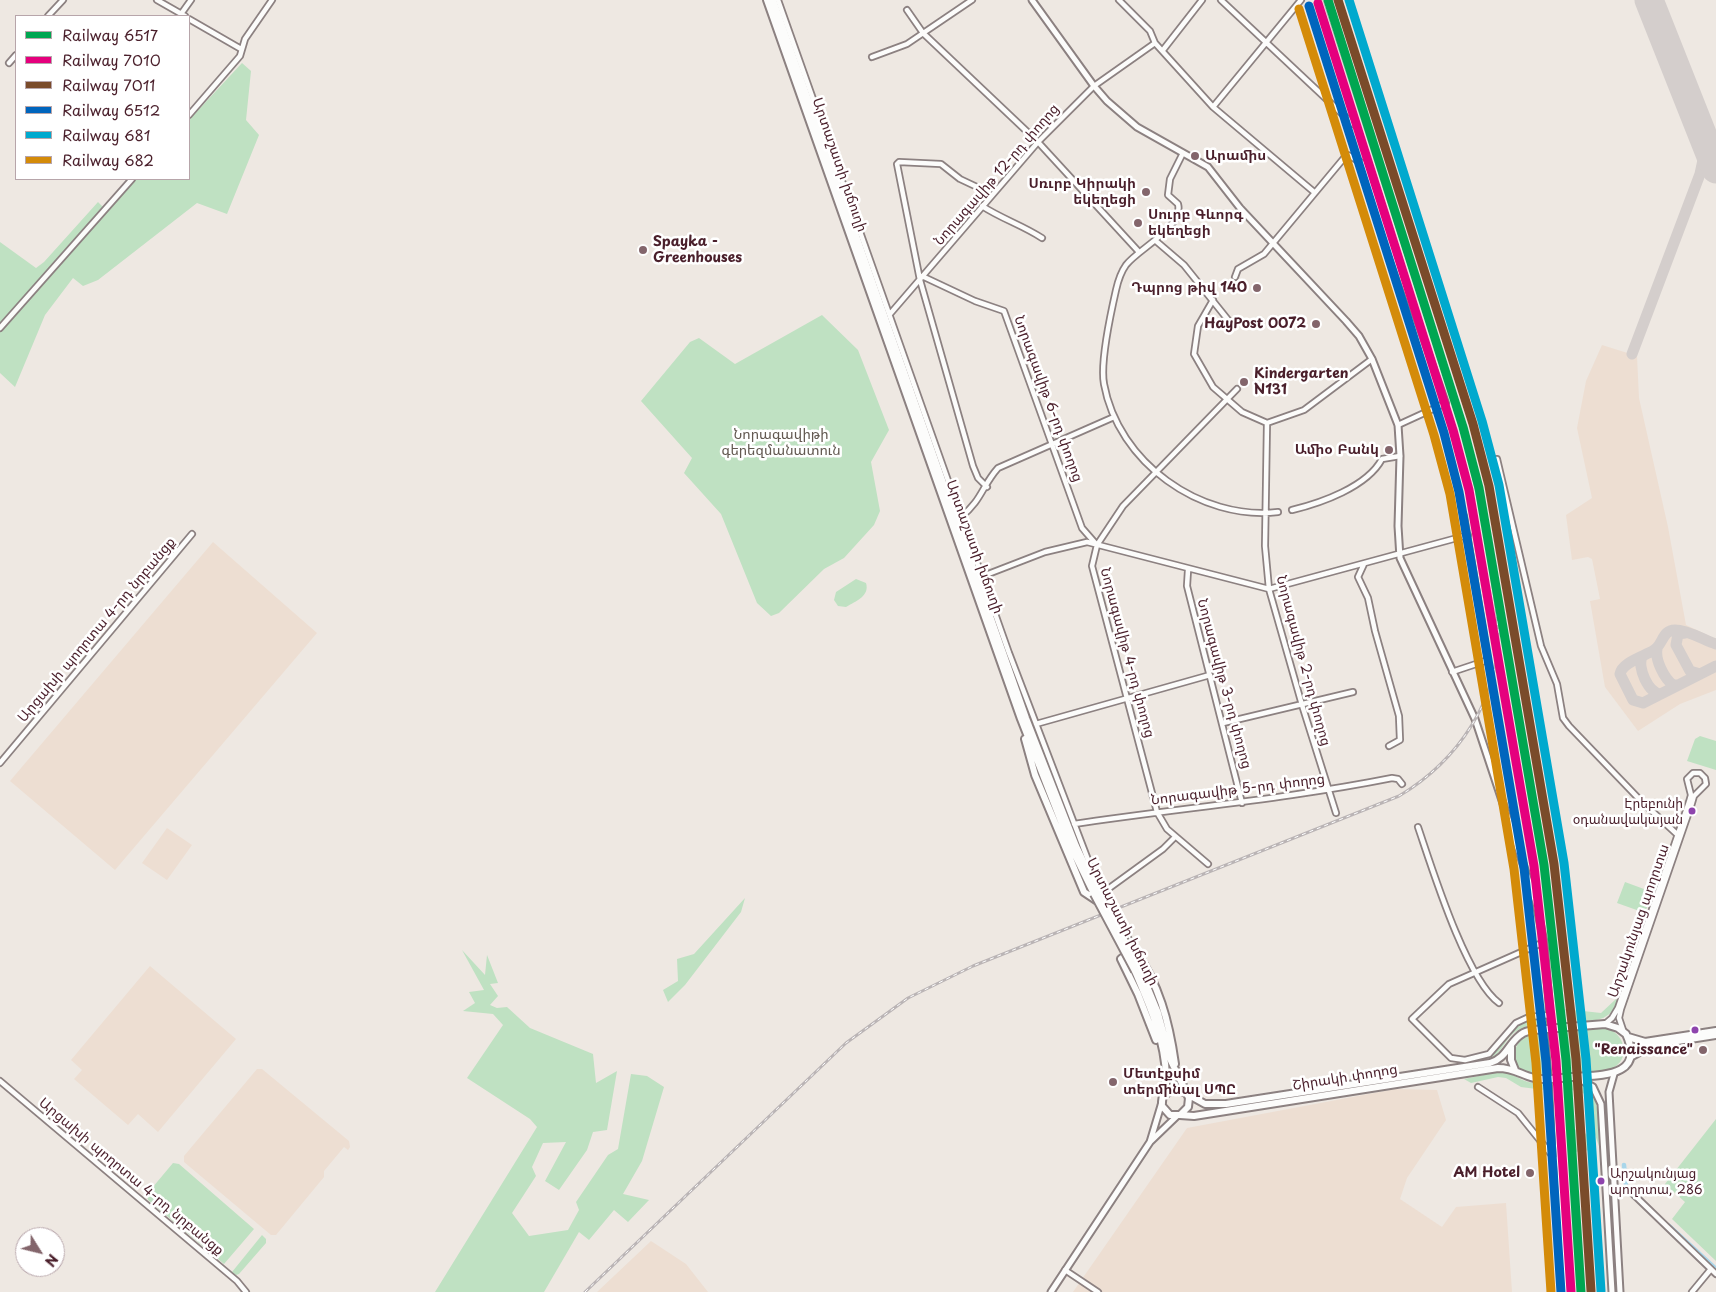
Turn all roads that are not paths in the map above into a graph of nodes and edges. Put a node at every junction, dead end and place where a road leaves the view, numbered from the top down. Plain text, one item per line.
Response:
1 (63, 0) edge
2 (157, 0) edge
3 (191, 0) edge
4 (272, 0) edge
5 (767, 0) edge
6 (773, 0) edge
7 (778, 0) edge
8 (972, 0) edge
9 (1032, 0) edge
10 (1119, 0) edge
11 (1202, 0) edge
12 (1221, 0) edge
13 (1301, 0) edge
14 (907, 10) dead end
15 (49, 15) edge
16 (183, 15) edge
17 (190, 20) edge
18 (923, 33) junction
19 (1266, 42) junction
20 (1155, 43) junction
21 (241, 49) junction
22 (1163, 50) junction
23 (15, 56) edge
24 (872, 57) dead end
25 (10, 63) dead end
26 (1094, 86) junction
27 (1213, 107) junction
28 (190, 114) edge
29 (1354, 124) dead end
30 (1038, 142) junction
31 (1183, 153) junction
32 (131, 180) edge
33 (1314, 192) junction
34 (989, 197) junction
35 (982, 206) junction
36 (1042, 238) dead end
37 (1156, 241) junction
38 (1272, 242) junction
39 (1139, 252) junction
40 (1235, 277) dead end
41 (922, 278) junction
42 (1214, 300) junction
43 (890, 314) junction
44 (1233, 326) dead end
45 (0, 328) edge
46 (1372, 359) junction
47 (1237, 390) dead end
48 (1226, 399) junction
49 (1114, 417) junction
50 (1267, 423) junction
51 (1398, 425) junction
52 (1052, 445) junction
53 (1400, 456) junction
54 (1497, 459) dead end
55 (1155, 472) junction
56 (986, 487) junction
57 (1292, 510) dead end
58 (1278, 512) dead end
59 (1265, 514) junction
60 (1464, 516) dead end
61 (961, 517) junction
62 (192, 534) dead end
63 (1468, 535) junction
64 (1097, 544) junction
65 (1398, 553) junction
66 (1364, 564) junction
67 (1188, 570) junction
68 (983, 576) junction
69 (1269, 589) junction
70 (1452, 672) junction
71 (1210, 675) junction
72 (1353, 692) dead end
73 (1128, 698) junction
74 (1302, 705) junction
75 (1021, 719) junction
76 (1223, 722) junction
77 (1036, 724) junction
78 (1389, 746) dead end
79 (0, 763) edge
80 (1402, 784) dead end
81 (1689, 789) junction
82 (1328, 790) junction
83 (1700, 792) junction
84 (1242, 802) junction
85 (1157, 812) junction
86 (1336, 813) dead end
87 (1074, 824) junction
88 (1418, 827) dead end
89 (1679, 836) junction
90 (1175, 837) junction
91 (1208, 864) dead end
92 (1108, 889) dead end
93 (1096, 893) junction
94 (1106, 896) junction
95 (1544, 942) junction
96 (1134, 948) junction
97 (1137, 969) junction
98 (1473, 972) junction
99 (1499, 1003) dead end
100 (1550, 1015) junction
101 (1605, 1024) junction
102 (1716, 1031) edge
103 (1626, 1034) junction
104 (1716, 1035) edge
105 (1511, 1048) junction
106 (1630, 1057) junction
107 (1165, 1067) junction
108 (1515, 1070) junction
109 (1614, 1074) junction
110 (1177, 1077) junction
111 (1574, 1077) junction
112 (0, 1081) edge
113 (1478, 1087) dead end
114 (1185, 1093) junction
115 (1163, 1099) junction
116 (1178, 1115) junction
117 (1150, 1142) junction
118 (1560, 1165) junction
119 (1632, 1193) dead end
120 (1711, 1269) junction
121 (1065, 1270) junction
122 (1716, 1274) edge
123 (246, 1292) edge
124 (1050, 1292) edge
125 (1098, 1292) edge
126 (1566, 1292) edge
127 (1612, 1292) edge
128 (1620, 1292) edge
129 (1692, 1292) edge

1 - 15 street
2 - 16 street
3 - 16 street
4 - 21 street
5 - 75 highway, Արտաշատի խճուղի
6 - 93 highway, Արտաշատի խճուղի
7 - 43 street, Արտաշատի խճուղի
8 - 18 street
9 - 26 main road
10 - 20 street
11 - 22 street
12 - 19 street
13 - 19 street
14 - 18 street
17 - 21 street
18 - 24 street
18 - 30 street
19 - 27 street
19 - 29 street
20 - 22 street
20 - 26 street, Նորագավիթ 12-րդ փողոց
21 - 28 street
22 - 27 street
23 - 25 street
26 - 30 street, Նորագավիթ 12-րդ փողոց
26 - 31 main road
27 - 33 street
30 - 34 street, Նորագավիթ 12-րդ փողոց
30 - 39 street
31 - 37 street
31 - 38 main road
32 - 45 street
33 - 38 street
33 - 51 street
34 - 35 street, Նորագավիթ 12-րդ փողոց
34 - 41 street
35 - 36 street
35 - 41 street, Նորագավիթ 12-րդ փողոց
37 - 39 street
37 - 42 street
38 - 40 street
38 - 46 main road
39 - 49 street
41 - 43 street, Նորագավիթ 12-րդ փողոց
41 - 52 street, Նորագավիթ 6-րդ փողոց
41 - 56 street
42 - 44 street
42 - 48 street
43 - 61 street, Արտաշատի խճուղի
46 - 50 street
46 - 51 main road
47 - 48 street, Նորագավիթ 4-րդ փողոց
48 - 50 street
48 - 55 street, Նորագավիթ 4-րդ փողոց
49 - 52 street
49 - 55 street
50 - 59 street, Նորագավիթ 2-րդ փողոց
51 - 53 main road
52 - 56 street
52 - 64 street, Նորագավիթ 6-րդ փողոց
53 - 57 street
53 - 65 main road
54 - 89 street
55 - 59 street
55 - 64 street, Նորագավիթ 4-րդ փողոց
56 - 61 street
58 - 59 street
59 - 69 street, Նորագավիթ 2-րդ փողոց
60 - 63 street
61 - 68 street, Արտաշատի խճուղի
62 - 79 street, Արցախի պողոտա 4-րդ նրբանցք
63 - 65 street
63 - 70 street
64 - 67 street
64 - 68 street
64 - 73 street, Նորագավիթ 4-րդ փողոց
65 - 66 street
65 - 70 main road
66 - 69 street
66 - 78 street
67 - 69 street
67 - 71 street, Նորագավիթ 3-րդ փողոց
68 - 77 street, Արտաշատի խճուղի
69 - 74 street, Նորագավիթ 2-րդ փողոց
70 - 95 main road
71 - 73 street
71 - 76 street, Նորագավիթ 3-րդ փողոց
72 - 74 street
73 - 77 street
73 - 85 street, Նորագավիթ 4-րդ փողոց
74 - 76 street
74 - 82 street, Նորագավիթ 2-րդ փողոց
75 - 93 highway, Արտաշատի խճուղի
75 - 94 highway
76 - 84 street, Նորագավիթ 3-րդ փողոց
77 - 87 street, Արտաշատի խճուղի
80 - 82 street, Նորագավիթ 5-րդ փողոց
81 - 83 street
81 - 83 street
81 - 89 street, Արշակունյաց պողոտա
82 - 84 street, Նորագավիթ 5-րդ փողոց
82 - 86 street, Նորագավիթ 2-րդ փողոց
83 - 89 street, Արշակունյաց պողոտա
84 - 85 street, Նորագավիթ 5-րդ փողոց
85 - 87 street, Նորագավիթ 5-րդ փողոց
85 - 90 street, Նորագավիթ 4-րդ փողոց
87 - 94 street, Արտաշատի խճուղի
88 - 98 street
89 - 101 street, Արշակունյաց պողոտա
89 - 103 street, Արշակունյաց պողոտա
90 - 91 street, Նորագավիթ 4-րդ փողոց
90 - 92 street
93 - 97 highway, Արտաշատի խճուղի, bridge
94 - 96 street, Արտաշատի խճուղի
95 - 98 street
95 - 100 main road
96 - 107 highway
96 - 110 highway
97 - 107 highway, Արտաշատի խճուղի
97 - 110 highway, Արտաշատի խճուղի
98 - 99 street
98 - 100 street
100 - 118 main road
101 - 103 highway, Շիրակի փողոց
101 - 105 highway, Շիրակի փողոց, bridge
102 - 103 highway, Շիրակի փողոց
103 - 106 highway
104 - 106 highway
105 - 108 highway
105 - 114 highway, Շիրակի փողոց
106 - 109 highway
107 - 115 highway, Արտաշատի խճուղի
108 - 111 highway, Շիրակի փողոց, bridge
108 - 116 highway, Շիրակի փողոց
109 - 111 highway, Շիրակի փողոց
109 - 128 main road
110 - 114 highway, Արտաշատի խճուղի
111 - 127 main road
112 - 123 street, Արցախի պողոտա 4-րդ նրբանցք
113 - 118 street
114 - 115 highway
114 - 116 highway, Արտաշատի խճուղի
115 - 116 highway
115 - 117 main road, Արտաշատի խճուղի
116 - 117 main road, Արտաշատի խճուղի
117 - 121 main road, Արտաշատի խճուղի
118 - 126 main road
119 - 120 street
120 - 122 street
120 - 129 street
121 - 124 main road, Արտաշատի խճուղի
121 - 125 street

